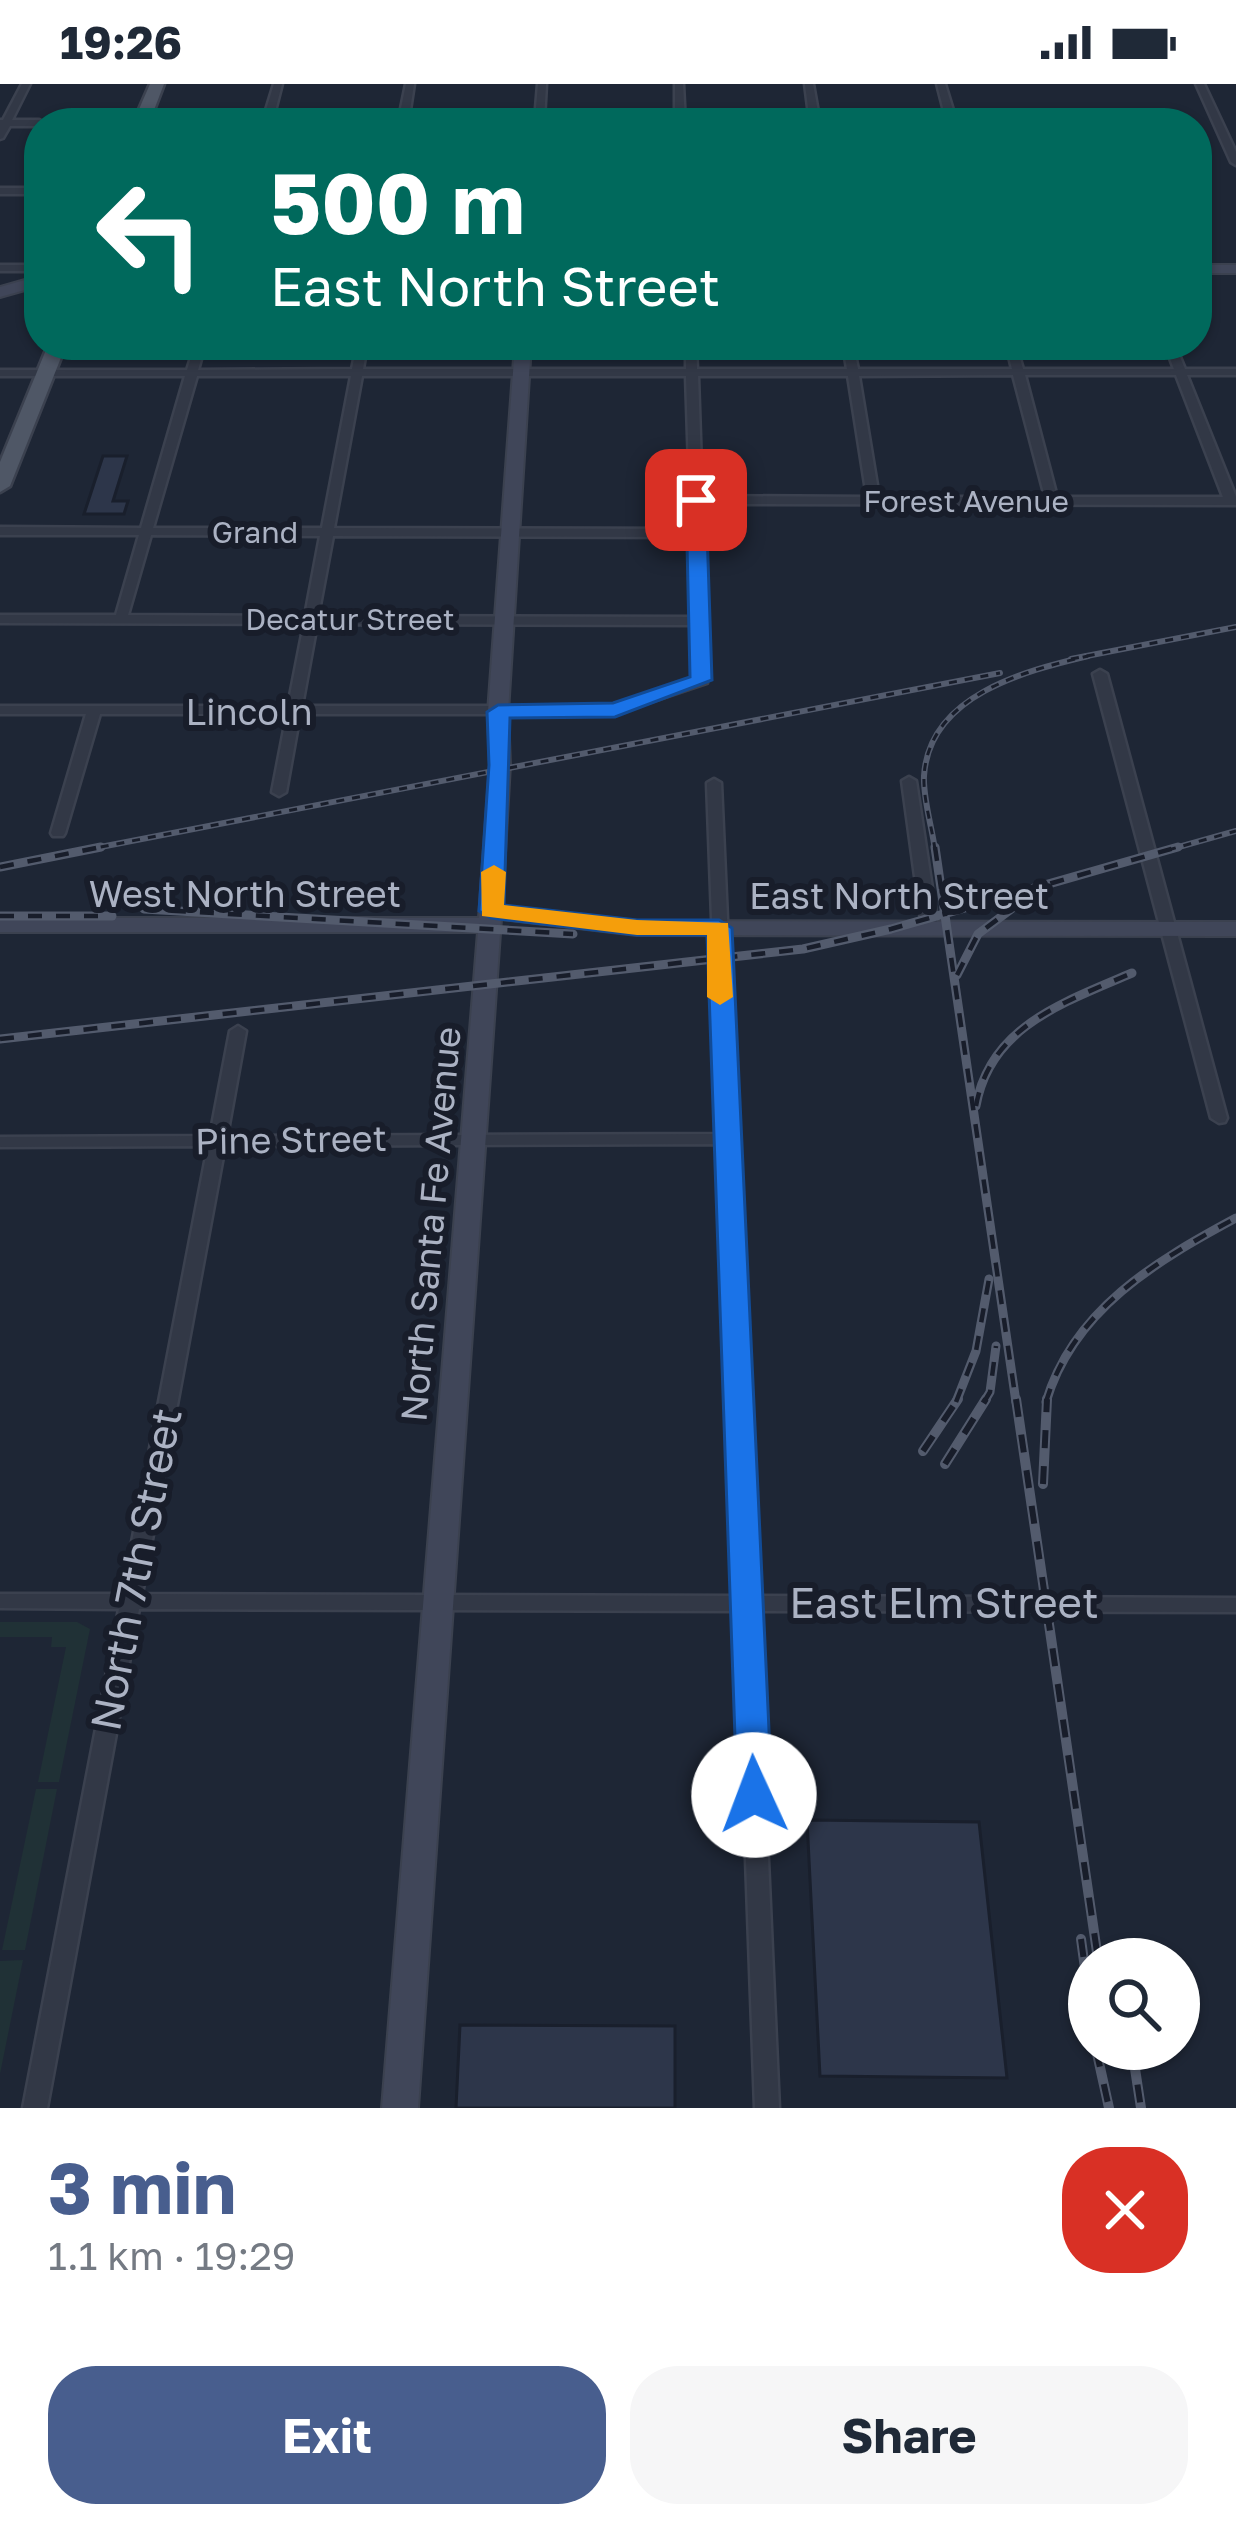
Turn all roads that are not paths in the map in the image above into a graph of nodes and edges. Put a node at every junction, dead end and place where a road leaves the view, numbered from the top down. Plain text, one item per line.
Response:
1 (26, 84) edge
2 (1212, 110) edge
3 (3, 123) edge
4 (0, 136) edge
5 (1236, 162) edge
6 (51, 360) edge
7 (195, 360) edge
8 (359, 360) edge
9 (521, 360) edge
10 (691, 360) edge
11 (850, 360) edge
12 (1015, 360) edge
13 (1176, 360) edge
14 (852, 371) junction
15 (1018, 371) junction
16 (691, 372) junction
17 (1180, 372) junction
18 (1236, 372) edge
19 (0, 373) edge
20 (520, 373) junction
21 (46, 374) junction
22 (191, 374) junction
23 (357, 374) junction
24 (0, 486) edge
25 (696, 500) junction
26 (874, 500) junction
27 (1052, 501) junction
28 (1233, 501) edge
29 (0, 531) edge
30 (147, 531) junction
31 (327, 532) junction
32 (511, 532) junction
33 (697, 533) junction
34 (0, 619) edge
35 (121, 619) junction
36 (311, 619) junction
37 (505, 620) junction
38 (700, 620) junction
39 (1100, 674) dead end
40 (0, 710) edge
41 (94, 711) junction
42 (294, 711) junction
43 (498, 712) junction
44 (909, 781) dead end
45 (714, 783) dead end
46 (279, 792) dead end
47 (58, 833) dead end
48 (490, 918) junction
49 (0, 925) edge
50 (719, 928) junction
51 (930, 928) junction
52 (1169, 929) junction
53 (1236, 929) edge
54 (238, 1031) dead end
55 (1220, 1118) dead end
56 (471, 1138) junction
57 (726, 1138) junction
58 (217, 1140) junction
59 (0, 1142) edge
60 (128, 1600) junction
61 (747, 1600) junction
62 (0, 1601) edge
63 (436, 1603) junction
64 (1236, 1605) edge
65 (35, 2108) edge
66 (400, 2108) edge
67 (767, 2108) edge

1 - 3 street
2 - 5 street
3 - 4 street
6 - 21 main road
7 - 22 street
8 - 23 street
9 - 20 main road, North Santa Fe Avenue
10 - 16 street
11 - 14 street
12 - 15 street
13 - 17 street
14 - 15 street
14 - 16 street
14 - 26 street
15 - 17 street
15 - 27 street
16 - 20 street
16 - 25 street
17 - 18 street
17 - 28 street
19 - 21 street
20 - 23 street
20 - 32 main road, North Santa Fe Avenue
21 - 22 street
21 - 24 main road
22 - 23 street
22 - 30 street
23 - 31 street
25 - 26 street, Forest Avenue
25 - 33 street
26 - 27 street, Forest Avenue
27 - 28 street, Forest Avenue
29 - 30 street, Grand
30 - 31 street, Grand
30 - 35 street
31 - 32 street, Grand
31 - 36 street
32 - 33 street, Grand
32 - 37 main road, North Santa Fe Avenue
33 - 38 street
34 - 35 street, Decatur Street
35 - 36 street, Decatur Street
36 - 37 street, Decatur Street
36 - 42 street
37 - 38 street, Decatur Street
37 - 43 main road, North Santa Fe Avenue
38 - 43 street, Lincoln
39 - 52 street
40 - 41 street, Lincoln
41 - 42 street, Lincoln
41 - 47 street
42 - 43 street, Lincoln
42 - 46 street
43 - 48 main road, North Santa Fe Avenue
44 - 51 street
45 - 50 street
48 - 49 main road, West North Street
48 - 50 main road, East North Street
48 - 56 main road, North Santa Fe Avenue
50 - 51 main road, East North Street
50 - 57 street
51 - 52 main road, East North Street
52 - 53 main road, East North Street
52 - 55 street
54 - 58 street, North 7th Street
56 - 57 street, Pine Street
56 - 58 street, Pine Street
56 - 63 main road, North Santa Fe Avenue
57 - 61 street
58 - 59 street, Pine Street
58 - 60 street, North 7th Street
60 - 62 street, East Elm Street
60 - 63 street, East Elm Street
60 - 65 street, North 7th Street
61 - 63 street, East Elm Street
61 - 64 street, East Elm Street
61 - 67 street
63 - 66 main road, North Santa Fe Avenue

